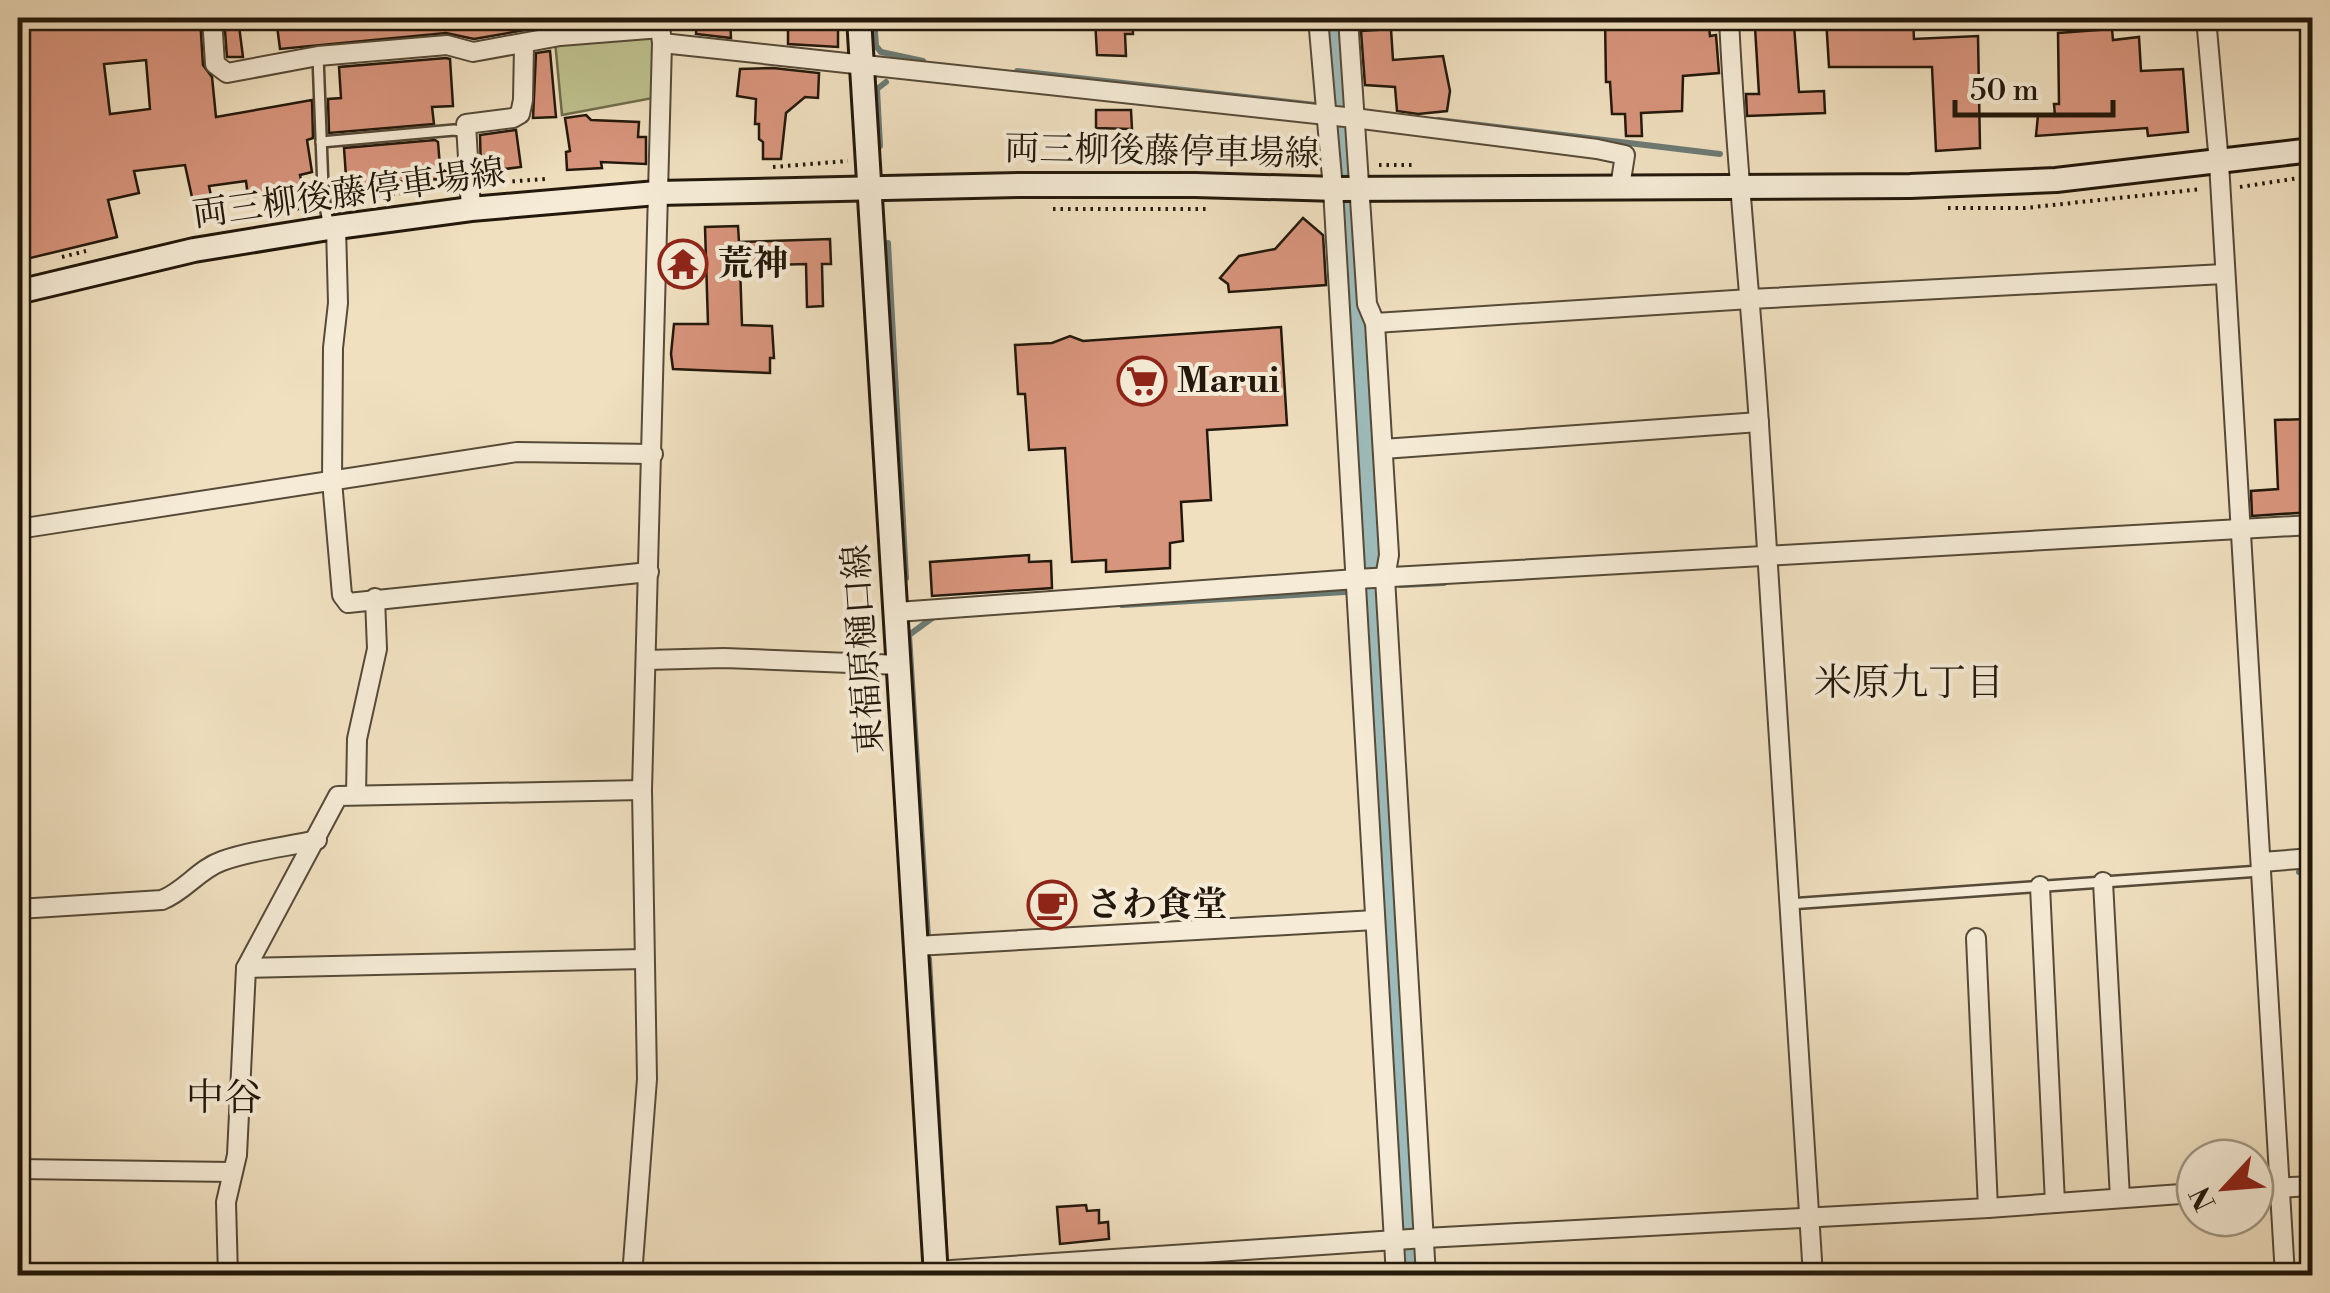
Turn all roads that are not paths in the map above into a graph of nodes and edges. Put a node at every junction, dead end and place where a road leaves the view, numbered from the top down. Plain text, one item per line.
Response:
1 (212, 18) edge
2 (859, 18) edge
3 (1318, 18) edge
4 (1348, 18) edge
5 (1729, 18) edge
6 (2206, 18) edge
7 (661, 30) edge
8 (524, 45) junction
9 (318, 56) junction
10 (862, 66) junction
11 (1327, 116) junction
12 (1352, 118) junction
13 (467, 132) junction
14 (321, 142) junction
15 (2312, 150) edge
16 (2218, 163) junction
17 (1620, 187) junction
18 (1742, 187) junction
19 (870, 189) junction
20 (1347, 189) junction
21 (657, 193) junction
22 (471, 209) junction
23 (332, 227) junction
24 (2224, 274) junction
25 (18, 292) edge
26 (1750, 299) junction
27 (1375, 324) junction
28 (1759, 422) junction
29 (1383, 450) junction
30 (653, 454) junction
31 (332, 481) junction
32 (2312, 525) edge
33 (18, 529) edge
34 (2240, 529) junction
35 (1766, 555) junction
36 (648, 572) junction
37 (1385, 578) junction
38 (1356, 580) junction
39 (375, 598) junction
40 (896, 612) junction
41 (646, 660) junction
42 (900, 665) junction
43 (642, 790) junction
44 (356, 796) junction
45 (317, 840) junction
46 (2312, 858) edge
47 (2262, 866) junction
48 (2103, 882) junction
49 (2040, 886) junction
50 (1789, 904) junction
51 (18, 909) edge
52 (1376, 920) junction
53 (1976, 938) dead end
54 (916, 946) junction
55 (644, 959) junction
56 (246, 968) junction
57 (18, 1169) edge
58 (232, 1172) junction
59 (2312, 1186) edge
60 (2275, 1187) edge
61 (2280, 1187) junction
62 (2175, 1194) edge
63 (2120, 1198) junction
64 (2056, 1204) junction
65 (1988, 1208) junction
66 (1809, 1215) junction
67 (1423, 1238) junction
68 (1396, 1240) junction
69 (936, 1273) edge
70 (228, 1276) edge
71 (632, 1276) edge
72 (1396, 1276) edge
73 (1426, 1276) edge
74 (1812, 1276) edge
75 (2286, 1276) edge

1 - 9 street
2 - 10 main road, 東福原樋口線
3 - 11 street
4 - 12 street
5 - 18 street
6 - 16 street
7 - 8 street
7 - 10 street
7 - 21 street
8 - 9 street
8 - 13 street
9 - 14 lane
10 - 11 street
10 - 19 main road, 東福原樋口線
11 - 12 street
11 - 20 street
12 - 17 street
12 - 20 street
13 - 14 lane
13 - 22 street
14 - 23 lane
15 - 16 main road, 両三柳後藤停車場線
16 - 18 main road, 両三柳後藤停車場線
16 - 24 street
17 - 18 main road, 両三柳後藤停車場線
17 - 20 main road, 両三柳後藤停車場線
18 - 26 street
19 - 20 main road, 両三柳後藤停車場線
19 - 21 main road, 両三柳後藤停車場線
19 - 40 main road, 東福原樋口線
20 - 27 street
20 - 38 street
21 - 22 main road, 両三柳後藤停車場線
21 - 30 street
22 - 23 main road, 両三柳後藤停車場線
23 - 25 main road, 両三柳後藤停車場線
23 - 31 street
24 - 26 street
24 - 34 street
26 - 27 street
26 - 28 street
27 - 29 street
28 - 29 street
28 - 35 street
29 - 37 street
30 - 31 street
30 - 36 street
31 - 33 street
31 - 39 street
32 - 34 street
34 - 35 street
34 - 47 street
35 - 37 street
35 - 50 street
36 - 39 street
36 - 41 street
37 - 38 street
37 - 67 street
38 - 40 street
38 - 52 street
39 - 44 street
40 - 42 main road, 東福原樋口線
41 - 42 street
41 - 43 street
42 - 54 main road, 東福原樋口線
43 - 44 street
43 - 55 street
44 - 45 street
45 - 51 street
45 - 56 street
46 - 47 street
47 - 48 lane
47 - 61 street
48 - 49 lane
48 - 63 street
49 - 50 lane
49 - 64 street
50 - 66 street
52 - 54 street
52 - 68 street
53 - 65 street
54 - 69 main road, 東福原樋口線
55 - 56 street
55 - 71 street
56 - 58 street
57 - 58 street
58 - 70 street
59 - 61 street
60 - 61 street
61 - 75 street
62 - 63 street
63 - 64 street
64 - 65 street
65 - 66 street
66 - 67 street
66 - 74 street
67 - 68 street
67 - 73 street
68 - 69 street
68 - 72 street

